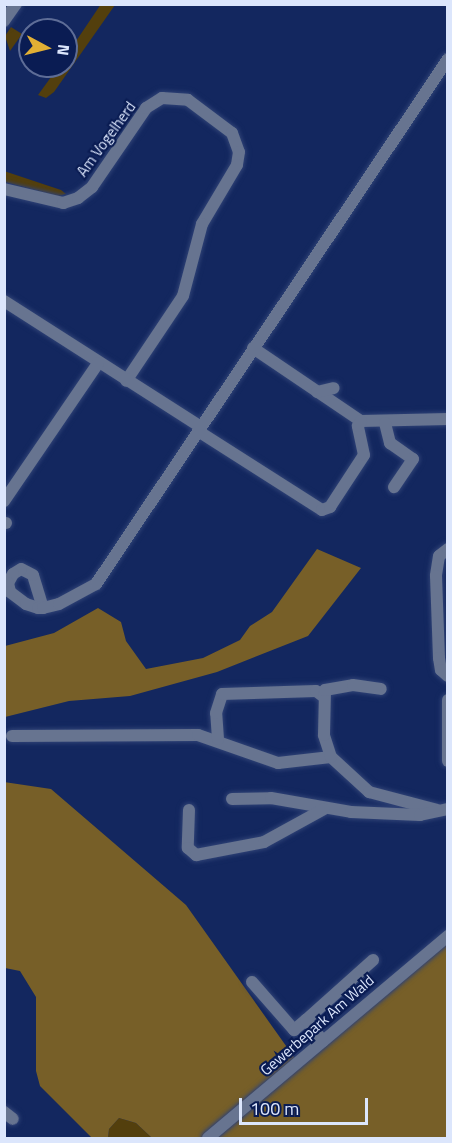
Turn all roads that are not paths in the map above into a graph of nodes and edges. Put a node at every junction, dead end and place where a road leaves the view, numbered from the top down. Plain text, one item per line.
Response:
1 (16, 4) edge
2 (4, 21) edge
3 (447, 59) edge
4 (4, 189) edge
5 (4, 301) edge
6 (253, 348) junction
7 (98, 363) junction
8 (126, 381) junction
9 (334, 388) dead end
10 (317, 392) junction
11 (447, 419) edge
12 (361, 421) junction
13 (385, 423) junction
14 (199, 429) junction
15 (394, 487) dead end
16 (4, 501) edge
17 (447, 549) edge
18 (43, 608) dead end
19 (447, 676) edge
20 (381, 689) dead end
21 (323, 696) junction
22 (447, 700) edge
23 (12, 736) dead end
24 (218, 739) junction
25 (331, 757) junction
26 (447, 761) edge
27 (232, 799) dead end
28 (324, 809) junction
29 (189, 810) dead end
30 (442, 810) edge
31 (447, 936) edge
32 (373, 960) dead end
33 (252, 982) dead end
34 (306, 1020) junction
35 (322, 1041) junction
36 (208, 1138) edge

1 - 2 street
3 - 6 street
4 - 8 street, Am Vogelherd
5 - 7 street
6 - 10 street
6 - 14 street
7 - 8 street
7 - 16 street
8 - 14 street
9 - 10 street
10 - 12 street
11 - 13 street
12 - 13 street
12 - 14 street
13 - 15 street
14 - 18 street
17 - 19 street
20 - 21 street
21 - 24 street
21 - 25 street
22 - 26 street
23 - 24 street
24 - 25 street
25 - 30 street
27 - 28 street
28 - 29 street
28 - 30 street
31 - 35 street, Gewerbepark Am Wald
32 - 34 street
33 - 34 street
34 - 35 street
35 - 36 street, Gewerbepark Am Wald

